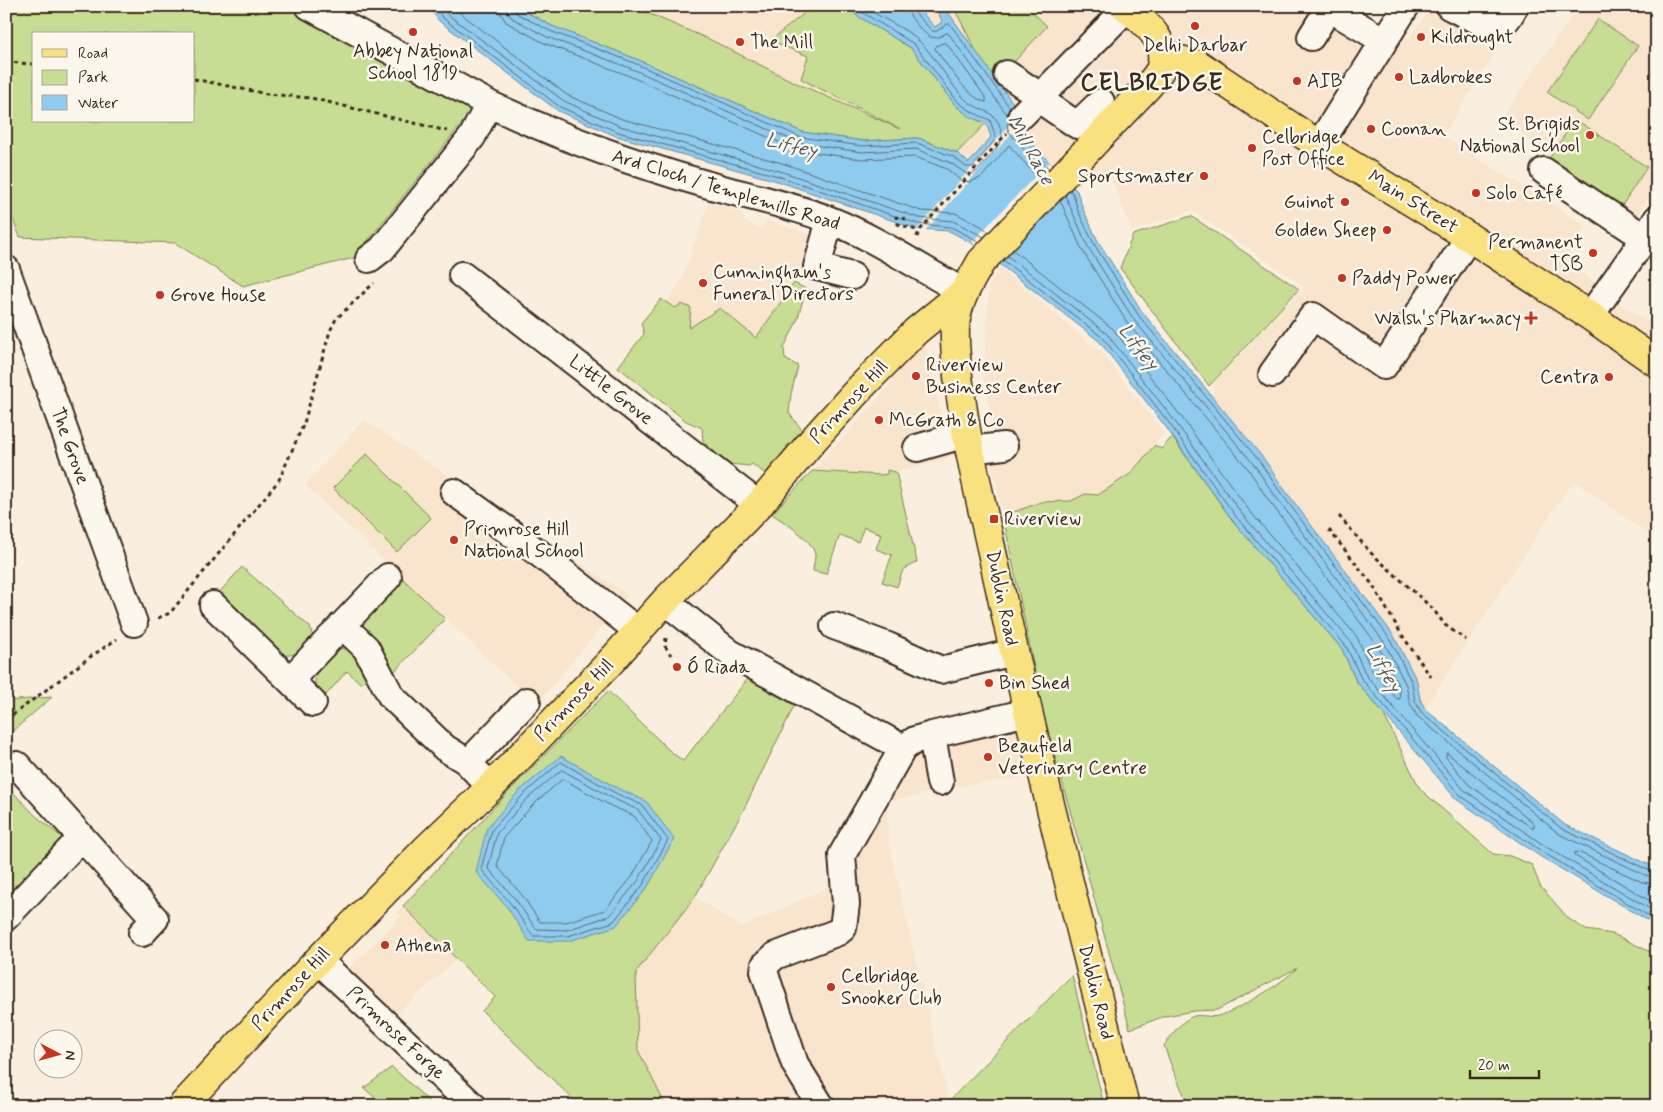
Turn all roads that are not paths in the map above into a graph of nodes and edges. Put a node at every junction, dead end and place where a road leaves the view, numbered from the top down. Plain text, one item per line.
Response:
1 (308, 6) edge
2 (1357, 6) edge
3 (1406, 6) edge
4 (1449, 6) edge
5 (1515, 6) edge
6 (1129, 8) edge
7 (1387, 35) junction
8 (1311, 38) dead end
9 (1162, 55) junction
10 (1007, 74) dead end
11 (1040, 96) junction
12 (1102, 102) dead end
13 (499, 108) junction
14 (1022, 115) road end
15 (1319, 145) junction
16 (1544, 171) dead end
17 (830, 220) junction
18 (1651, 228) edge
19 (1469, 237) junction
20 (6, 269) edge
21 (373, 270) road end
22 (462, 275) dead end
23 (852, 276) dead end
24 (964, 292) junction
25 (1590, 316) junction
26 (1657, 363) edge
27 (1272, 374) dead end
28 (968, 442) junction
29 (1004, 446) dead end
30 (917, 448) dead end
31 (454, 492) dead end
32 (759, 506) junction
33 (388, 577) dead end
34 (666, 601) junction
35 (212, 605) dead end
36 (342, 625) junction
37 (834, 626) dead end
38 (135, 627) road end
39 (638, 631) junction
40 (1014, 652) junction
41 (290, 680) junction
42 (527, 701) dead end
43 (313, 703) dead end
44 (1028, 712) junction
45 (932, 735) junction
46 (903, 748) junction
47 (468, 763) junction
48 (17, 764) dead end
49 (940, 782) dead end
50 (491, 787) junction
51 (82, 838) junction
52 (6, 917) edge
53 (142, 933) dead end
54 (318, 960) junction
55 (182, 1106) edge
56 (473, 1106) edge
57 (821, 1106) edge
58 (1124, 1106) edge

1 - 13 street, Ard Cloch / Templemills Road
2 - 7 street
3 - 7 street
4 - 5 street
6 - 9 main road
6 - 11 street
7 - 8 street
7 - 15 street
9 - 15 main road, Main Street
9 - 24 main road
10 - 11 street
11 - 12 street
11 - 14 street
13 - 17 street, Ard Cloch / Templemills Road
13 - 21 street
15 - 19 main road, Main Street
16 - 18 street
17 - 23 street
17 - 24 street, Ard Cloch / Templemills Road
18 - 25 street
19 - 25 main road, Main Street
19 - 27 street
20 - 38 street, The Grove
22 - 32 street, Little Grove
24 - 28 main road, Dublin Road
24 - 32 main road, Primrose Hill
25 - 26 main road, Main Street
28 - 29 street
28 - 30 street
28 - 40 main road, Dublin Road
31 - 39 street
32 - 34 main road, Primrose Hill
33 - 36 street
34 - 39 main road, Primrose Hill
34 - 46 street
35 - 41 street
36 - 41 street
36 - 47 street
37 - 40 street
39 - 50 main road, Primrose Hill
40 - 44 main road, Dublin Road
41 - 43 street
42 - 47 street
44 - 45 street
44 - 58 main road, Dublin Road
45 - 46 street
45 - 49 street
46 - 57 street
47 - 50 street
48 - 51 street
50 - 54 main road, Primrose Hill
51 - 52 street
51 - 53 street
54 - 55 main road, Primrose Hill
54 - 56 street, Primrose Forge

